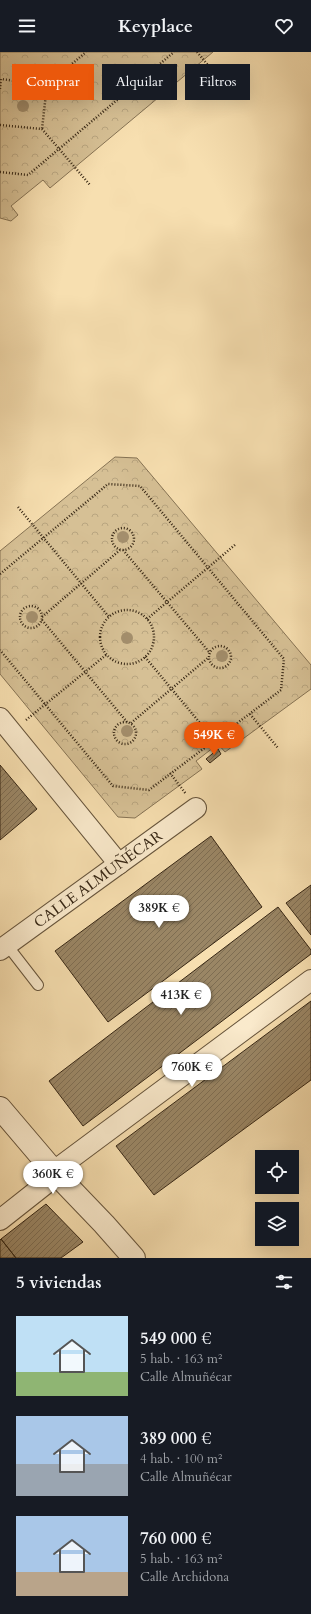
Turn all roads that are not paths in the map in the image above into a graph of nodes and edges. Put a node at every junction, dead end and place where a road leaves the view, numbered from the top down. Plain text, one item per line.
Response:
1 (6, 725) edge
2 (196, 808) road end
3 (119, 864) junction
4 (4, 947) edge
5 (311, 980) edge
6 (38, 985) dead end
7 (0, 1108) edge
8 (56, 1173) junction
9 (0, 1220) edge
10 (134, 1258) edge

1 - 3 street
2 - 3 street, CALLE ALMUÑÉCAR
3 - 4 street, CALLE ALMUÑÉCAR
4 - 6 lane
5 - 8 street
7 - 8 street
8 - 9 street
8 - 10 street

